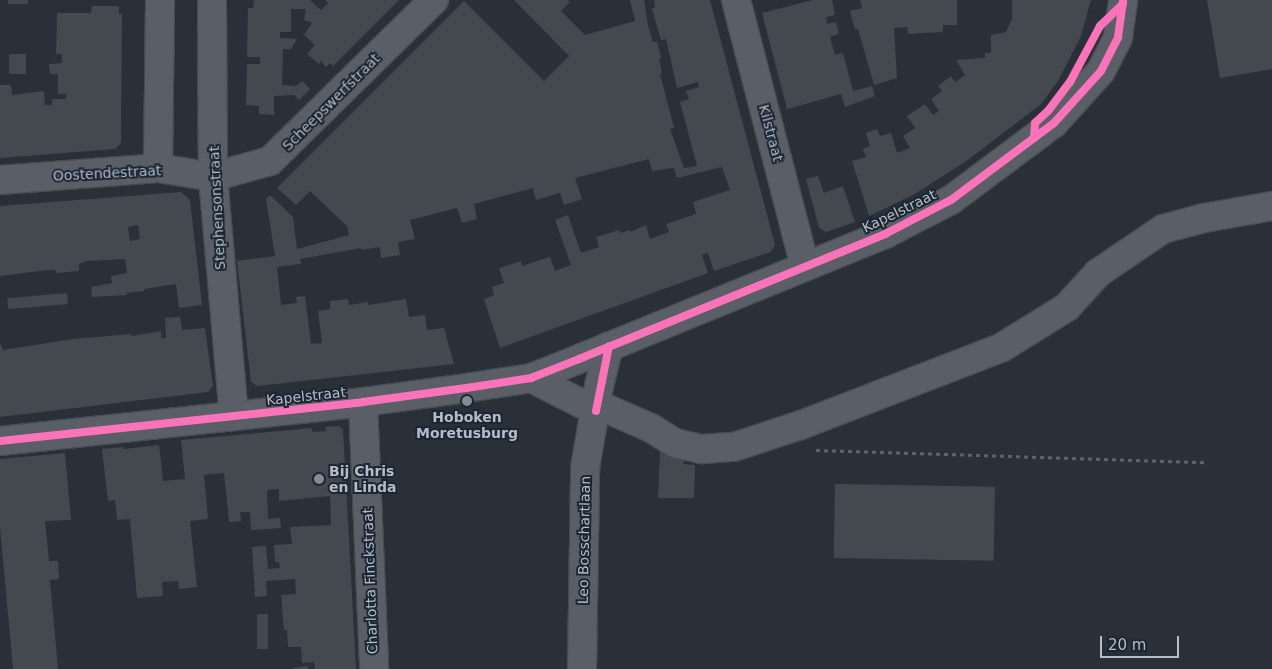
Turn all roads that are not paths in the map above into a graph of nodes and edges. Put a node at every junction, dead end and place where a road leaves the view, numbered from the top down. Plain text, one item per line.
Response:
1 (160, 0) edge
2 (212, 0) edge
3 (434, 0) edge
4 (736, 0) edge
5 (1123, 2) edge
6 (158, 168) junction
7 (213, 177) junction
8 (0, 180) edge
9 (1272, 206) edge
10 (806, 266) junction
11 (608, 346) junction
12 (531, 378) junction
13 (363, 402) junction
14 (596, 407) junction
15 (234, 416) junction
16 (0, 441) edge
17 (374, 669) edge
18 (582, 669) edge

1 - 6 street
2 - 7 street, Stephensonstraat
3 - 7 street, Scheepswerfstraat
4 - 10 street, Kilstraat
5 - 10 street, Kapelstraat
6 - 7 street, Oostendestraat
6 - 8 street, Oostendestraat
7 - 15 street, Stephensonstraat
9 - 14 street
10 - 11 street, Kapelstraat
11 - 12 street, Kapelstraat
11 - 14 street
12 - 13 street, Kapelstraat
12 - 14 street
13 - 15 street, Kapelstraat
13 - 17 street, Charlotta Finckstraat
14 - 18 street, Leo Bosschartlaan
15 - 16 street, Kapelstraat

